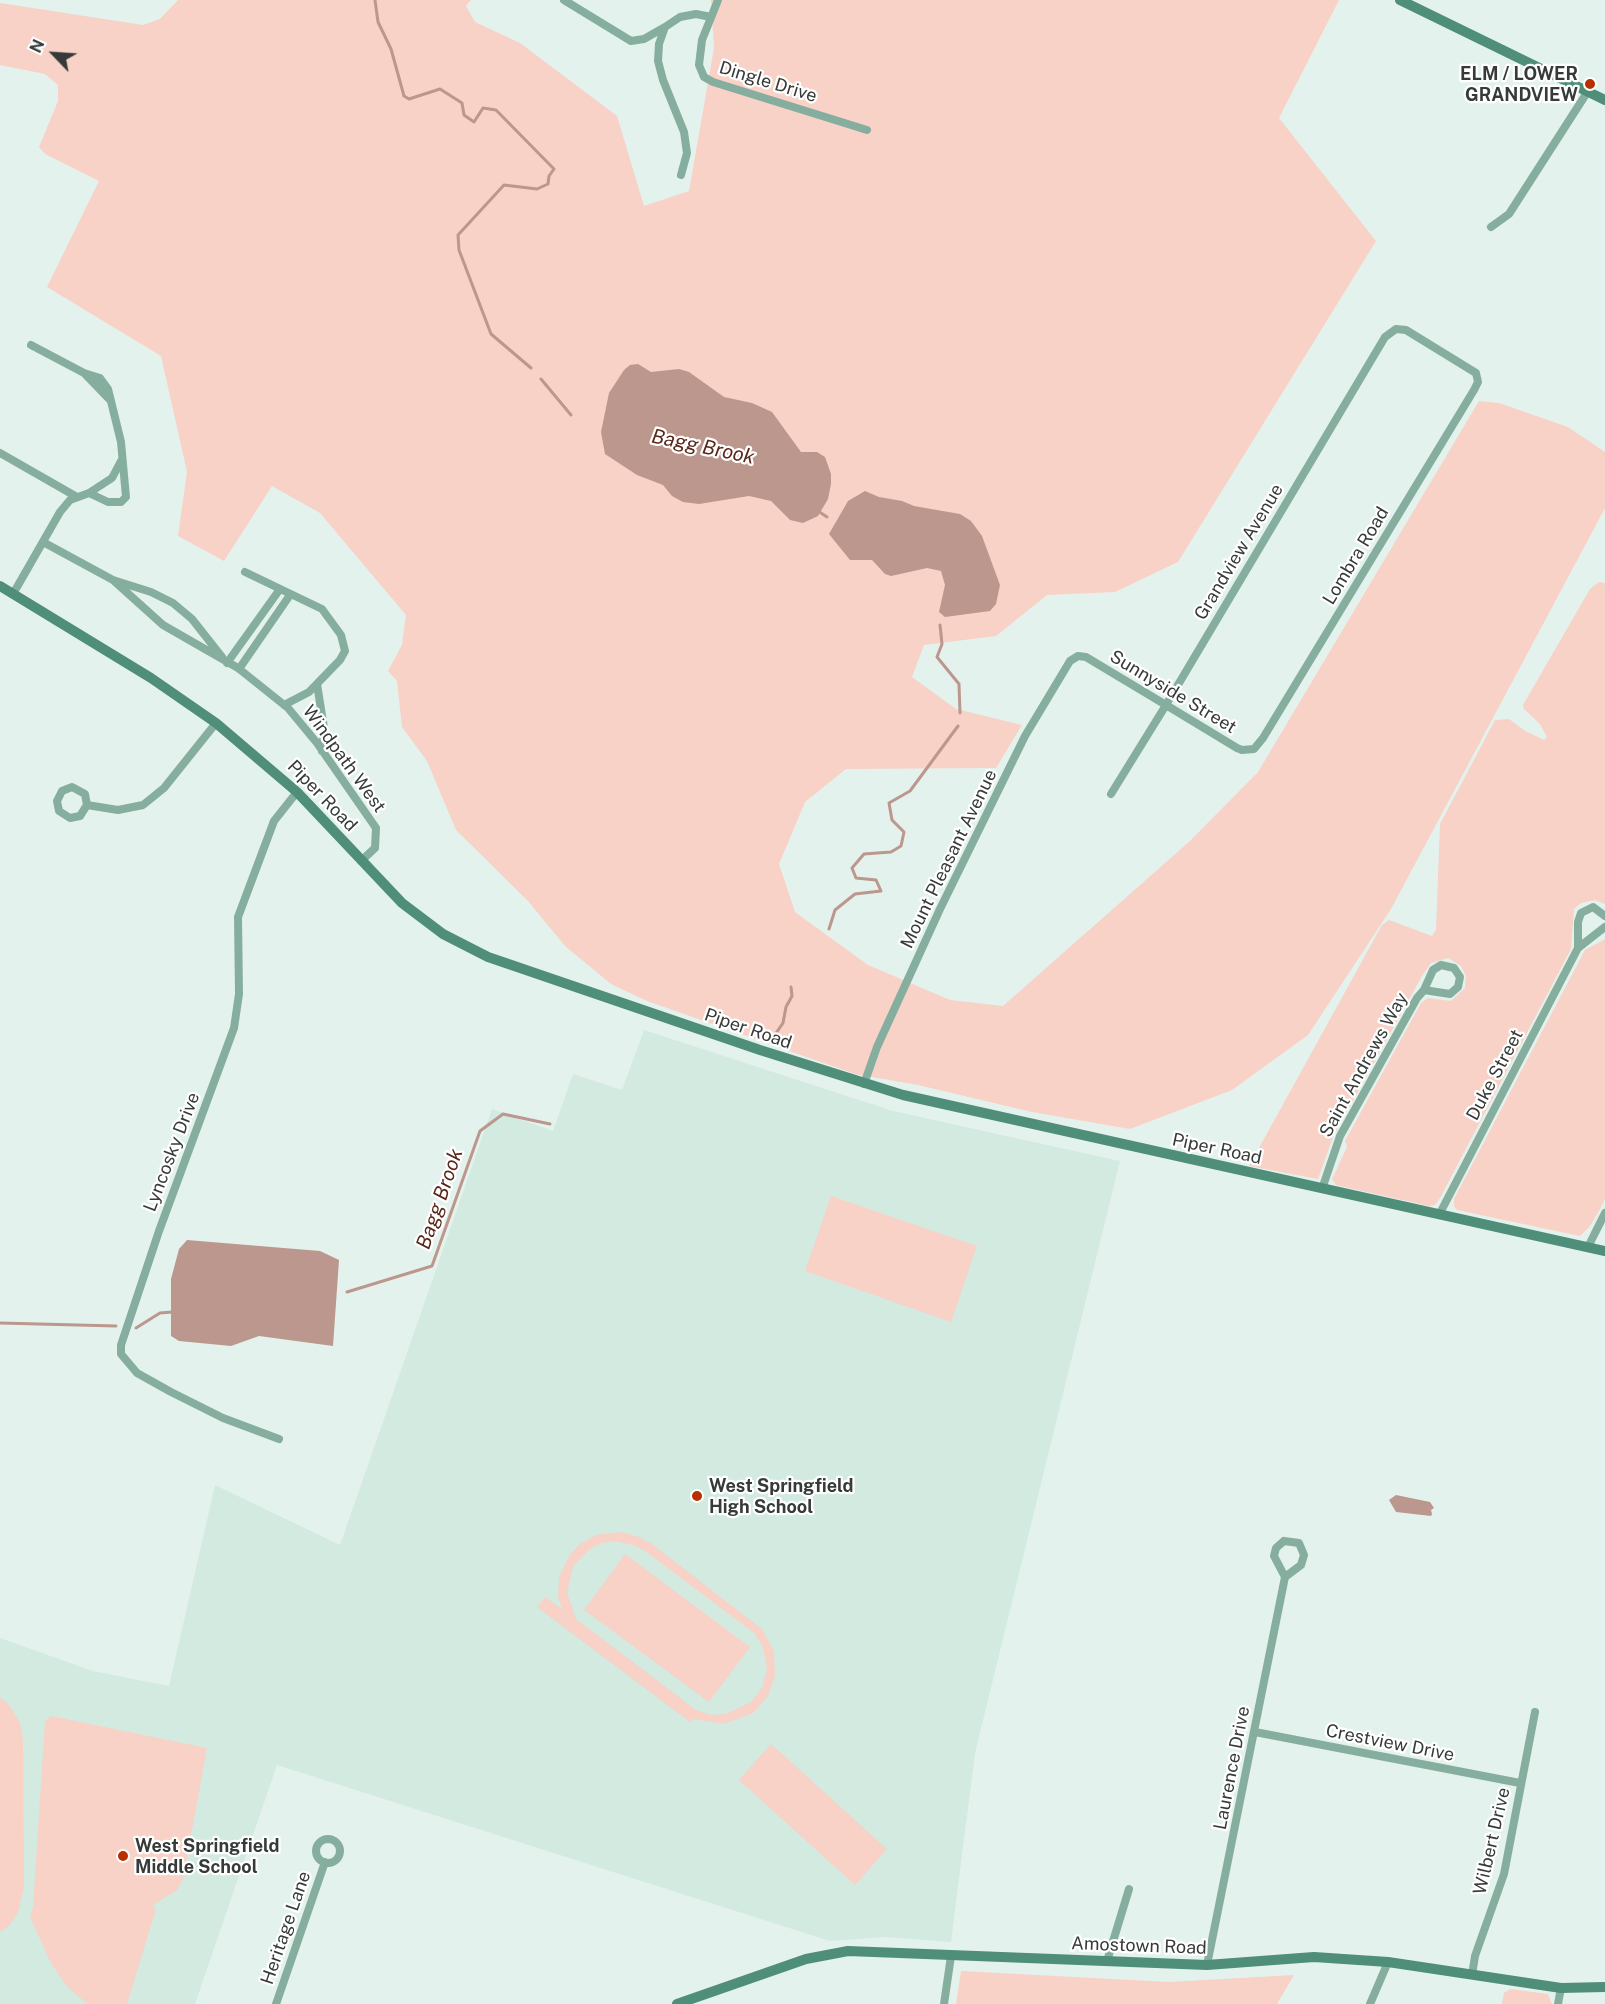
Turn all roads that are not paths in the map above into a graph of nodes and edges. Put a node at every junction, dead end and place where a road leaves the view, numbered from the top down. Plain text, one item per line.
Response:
1 (564, 0) edge
2 (718, 0) edge
3 (1400, 0) edge
4 (711, 17) junction
5 (665, 27) junction
6 (1588, 91) junction
7 (1605, 100) edge
8 (867, 130) dead end
9 (681, 175) dead end
10 (1491, 228) dead end
11 (1397, 328) joint
12 (31, 345) dead end
13 (0, 453) edge
14 (122, 453) junction
15 (89, 493) junction
16 (77, 497) junction
17 (43, 542) junction
18 (245, 572) dead end
19 (113, 580) junction
20 (0, 586) edge
21 (280, 590) junction
22 (13, 594) junction
23 (290, 595) junction
24 (1078, 656) joint
25 (227, 663) junction
26 (239, 669) junction
27 (317, 684) junction
28 (284, 705) junction
29 (1166, 705) junction
30 (216, 723) junction
31 (1254, 749) joint
32 (322, 751) junction
33 (297, 792) junction
34 (1111, 794) dead end
35 (87, 805) junction
36 (361, 861) junction
37 (1605, 916) edge
38 (1605, 927) edge
39 (1578, 948) junction
40 (1424, 990) junction
41 (864, 1084) junction
42 (1322, 1189) junction
43 (1605, 1213) edge
44 (1438, 1215) junction
45 (1588, 1246) junction
46 (1605, 1251) edge
47 (279, 1439) dead end
48 (1285, 1578) junction
49 (1534, 1712) dead end
50 (1255, 1732) junction
51 (1520, 1783) junction
52 (325, 1862) dead end
53 (1129, 1889) dead end
54 (951, 1956) junction
55 (1107, 1961) junction
56 (1388, 1962) junction
57 (1207, 1965) junction
58 (1472, 1975) junction
59 (1605, 1987) edge
60 (1561, 1988) junction
61 (276, 2004) edge
62 (677, 2004) edge
63 (944, 2004) edge
64 (1370, 2004) edge
65 (1558, 2004) edge

1 - 5 street
2 - 4 street, Dingle Drive
3 - 6 main road
4 - 5 street
4 - 8 street, Dingle Drive
5 - 9 street
6 - 7 main road
6 - 10 street
11 - 29 street, Grandview Avenue
11 - 31 street, Lombra Road
12 - 14 street
13 - 16 street
14 - 15 street
14 - 15 street
15 - 16 street
16 - 17 street
17 - 19 street, Windpath West
17 - 22 street
18 - 21 street
19 - 25 street, Windpath West
19 - 25 street, Windpath West
20 - 22 main road, Piper Road
21 - 23 street
21 - 25 street
22 - 30 main road, Piper Road
23 - 26 street
23 - 27 street
24 - 29 street, Sunnyside Street
24 - 41 street, Mount Pleasant Avenue
25 - 26 street, Windpath West
26 - 28 street, Windpath West
27 - 28 street
27 - 32 street
28 - 32 street, Windpath West
29 - 31 street, Sunnyside Street
29 - 34 street, Grandview Avenue
30 - 33 main road, Piper Road
30 - 35 street
32 - 36 street, Windpath West
33 - 36 main road, Piper Road
33 - 47 street, Lyncosky Drive
35 - 35 street
36 - 41 main road, Piper Road
37 - 39 street, Duke Street
38 - 39 street, Duke Street
39 - 44 street, Duke Street
40 - 40 street, Saint Andrews Way
40 - 42 street, Saint Andrews Way
41 - 42 main road, Piper Road
42 - 44 main road, Piper Road
43 - 45 street
44 - 45 main road, Piper Road
45 - 46 main road, Piper Road
48 - 48 street, Laurence Drive
48 - 50 street, Laurence Drive
49 - 51 street, Wilbert Drive
50 - 51 street, Crestview Drive
50 - 57 street, Laurence Drive
51 - 58 street, Wilbert Drive
52 - 61 street, Heritage Lane
53 - 55 street
54 - 55 main road, Amostown Road
54 - 62 main road, Amostown Road
54 - 63 street
55 - 57 main road, Amostown Road
56 - 57 main road, Amostown Road
56 - 58 main road, Amostown Road
56 - 64 street
58 - 60 main road, Amostown Road
59 - 60 main road, Amostown Road
60 - 65 street

